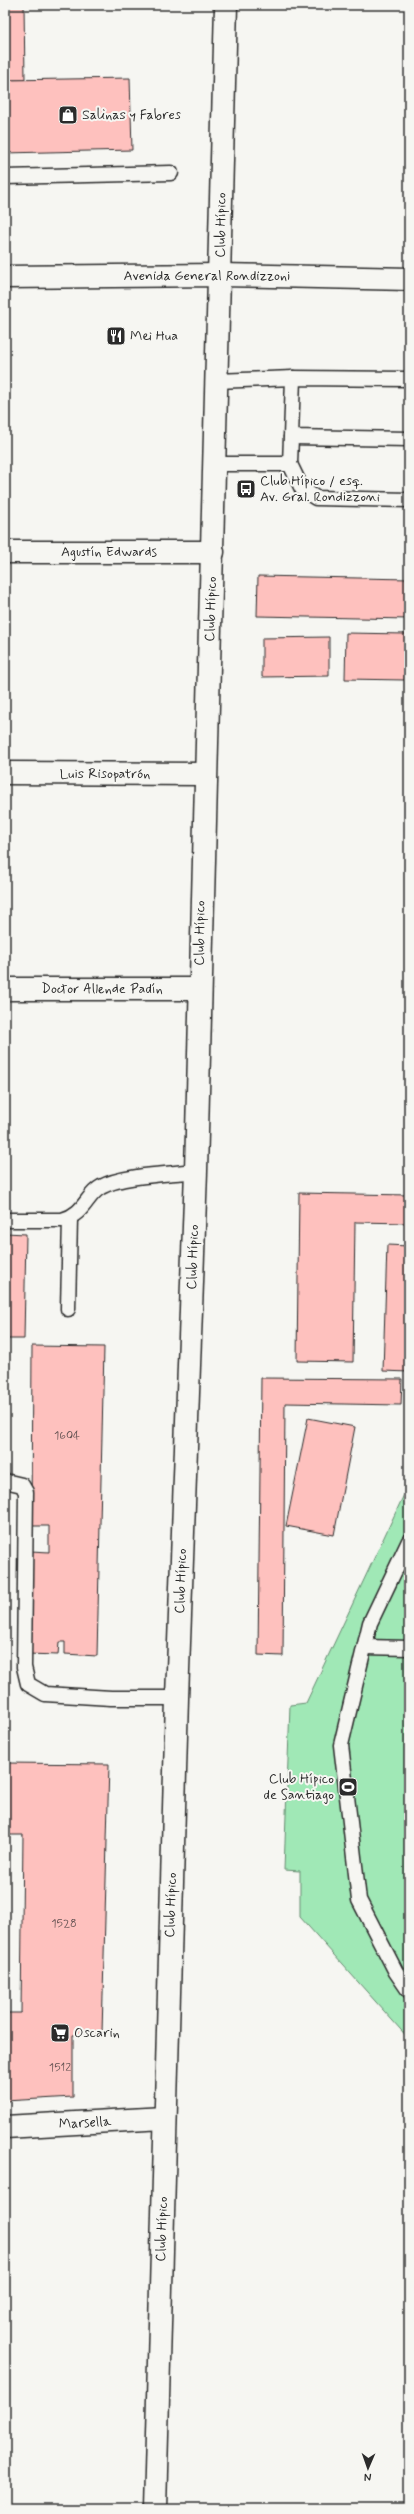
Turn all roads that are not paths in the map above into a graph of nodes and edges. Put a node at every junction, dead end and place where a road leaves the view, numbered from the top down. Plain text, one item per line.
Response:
1 (226, 5) edge
2 (171, 173) dead end
3 (5, 177) edge
4 (220, 275) junction
5 (5, 277) edge
6 (409, 279) edge
7 (293, 378) junction
8 (409, 379) edge
9 (217, 381) junction
10 (291, 437) junction
11 (409, 439) edge
12 (215, 464) junction
13 (290, 464) junction
14 (409, 500) edge
15 (5, 552) edge
16 (213, 552) junction
17 (5, 773) edge
18 (204, 774) junction
19 (5, 989) edge
20 (199, 989) junction
21 (196, 1171) junction
22 (70, 1218) junction
23 (5, 1220) edge
24 (68, 1309) dead end
25 (5, 1481) edge
26 (409, 1541) edge
27 (365, 1647) junction
28 (409, 1648) edge
29 (177, 1698) junction
30 (409, 1991) edge
31 (164, 2118) junction
32 (5, 2127) edge
33 (155, 2509) edge

1 - 4 main road, Club Hípico
2 - 3 lane
4 - 5 main road, Avenida General Rondizzoni
4 - 6 main road, Avenida General Rondizzoni
4 - 9 main road, Club Hípico
7 - 8 lane
7 - 9 lane
7 - 10 lane
9 - 12 main road, Club Hípico
10 - 11 lane
10 - 13 lane
12 - 13 lane
12 - 16 main road, Club Hípico
13 - 14 lane
15 - 16 main road, Agustín Edwards
16 - 18 main road, Club Hípico
17 - 18 main road, Luis Risopatrón
18 - 20 main road, Club Hípico
19 - 20 main road, Doctor Allende Padín
20 - 21 main road, Club Hípico
21 - 22 lane
21 - 29 main road, Club Hípico
22 - 23 lane
22 - 24 lane
25 - 29 lane
26 - 27 lane
27 - 28 lane
27 - 30 lane
29 - 31 main road, Club Hípico
31 - 32 main road, Marsella
31 - 33 main road, Club Hípico

